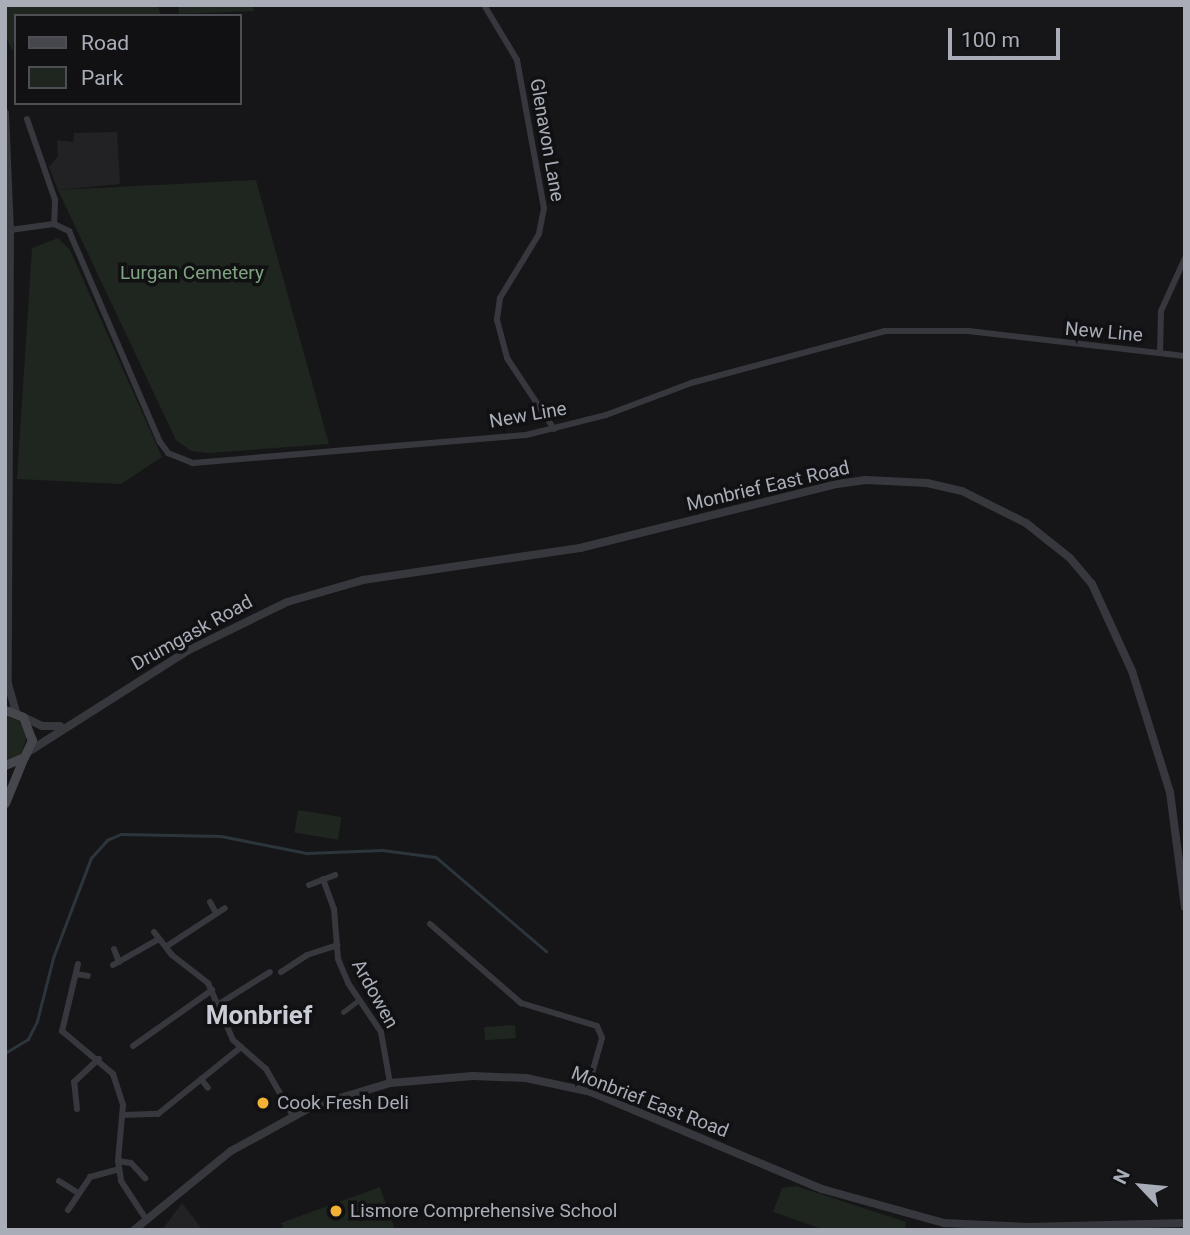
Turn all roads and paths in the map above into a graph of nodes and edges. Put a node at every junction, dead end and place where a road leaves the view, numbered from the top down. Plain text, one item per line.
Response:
1 (484, 5) edge
2 (5, 113) edge
3 (27, 120) dead end
4 (54, 223) junction
5 (10, 230) junction
6 (1185, 258) edge
7 (1160, 353) junction
8 (1185, 356) edge
9 (554, 429) junction
10 (379, 578) joint
11 (6, 687) edge
12 (5, 710) edge
13 (20, 715) junction
14 (68, 723) junction
15 (26, 755) junction
16 (5, 765) edge
17 (5, 803) edge
18 (335, 875) dead end
19 (323, 879) junction
20 (309, 885) dead end
21 (209, 902) dead end
22 (1185, 907) edge
23 (225, 908) dead end
24 (216, 913) junction
25 (430, 924) dead end
26 (154, 932) dead end
27 (157, 940) junction
28 (337, 945) junction
29 (167, 946) junction
30 (114, 949) dead end
31 (282, 958) dead end
32 (78, 964) dead end
33 (288, 967) junction
34 (270, 972) dead end
35 (281, 972) dead end
36 (76, 974) junction
37 (88, 976) dead end
38 (212, 990) junction
39 (360, 999) junction
40 (219, 1004) junction
41 (344, 1012) dead end
42 (132, 1046) dead end
43 (241, 1047) junction
44 (99, 1059) junction
45 (201, 1079) junction
46 (390, 1083) junction
47 (208, 1087) dead end
48 (587, 1091) junction
49 (77, 1109) dead end
50 (123, 1115) junction
51 (293, 1116) junction
52 (118, 1161) junction
53 (119, 1170) junction
54 (145, 1178) dead end
55 (59, 1181) dead end
56 (78, 1193) junction
57 (68, 1210) dead end
58 (146, 1219) junction
59 (1185, 1223) edge
60 (134, 1230) edge

1 - 9 street, Glenavon Lane
2 - 5 street
3 - 4 street
4 - 5 street
4 - 9 street, New Line
5 - 11 street
6 - 7 street
7 - 8 street, New Line
7 - 9 street, New Line
10 - 14 street, Drumgask Road
10 - 22 street, Monbrief East Road
11 - 13 street
12 - 13 main road
13 - 14 street
13 - 15 main road
14 - 15 street, Drumgask Road
15 - 16 main road
15 - 17 main road
18 - 19 street
19 - 20 street
19 - 28 street, Ardowen
21 - 24 street
23 - 24 street
24 - 29 street
25 - 48 street
26 - 27 street
27 - 29 street
27 - 30 street
28 - 33 street
28 - 39 street, Ardowen
29 - 38 street
31 - 33 street
32 - 36 street
33 - 35 street
34 - 40 street
36 - 37 street
36 - 44 street
38 - 40 street
38 - 42 street
39 - 41 street
39 - 46 street, Ardowen
40 - 43 street
43 - 45 street
43 - 51 street
44 - 49 street
44 - 50 street
45 - 47 street
45 - 50 street
46 - 48 street, Monbrief East Road
46 - 51 street, Monbrief East Road
48 - 59 street, Monbrief East Road
50 - 52 street
51 - 58 street, Monbrief East Road
52 - 53 street
52 - 54 street
53 - 56 street
53 - 58 street
55 - 56 street
56 - 57 street
58 - 60 street, Monbrief East Road

